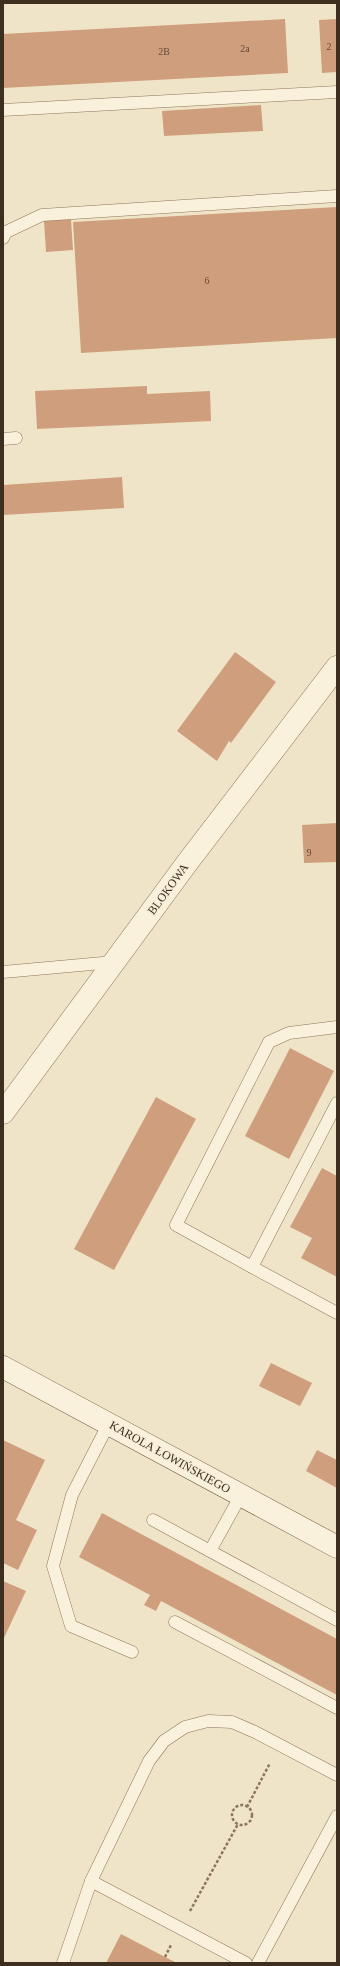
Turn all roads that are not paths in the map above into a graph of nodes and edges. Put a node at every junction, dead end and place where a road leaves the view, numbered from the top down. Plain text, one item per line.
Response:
1 (337, 92) edge
2 (3, 110) edge
3 (337, 196) edge
4 (3, 238) edge
5 (16, 438) dead end
6 (3, 439) edge
7 (337, 667) edge
8 (114, 962) junction
9 (3, 972) edge
10 (337, 1027) edge
11 (337, 1103) edge
12 (3, 1113) edge
13 (252, 1267) junction
14 (337, 1313) edge
15 (3, 1367) edge
16 (109, 1423) junction
17 (241, 1495) junction
18 (153, 1520) dead end
19 (337, 1547) edge
20 (210, 1551) junction
21 (337, 1620) edge
22 (174, 1622) dead end
23 (132, 1652) dead end
24 (337, 1708) edge
25 (337, 1775) edge
26 (337, 1816) edge
27 (91, 1881) junction
28 (63, 1963) edge
29 (246, 1963) edge
30 (258, 1963) edge

1 - 2 lane
3 - 4 lane
5 - 6 lane
7 - 8 street, BLOKOWA
8 - 9 lane
8 - 12 street, BLOKOWA
10 - 13 lane
11 - 13 lane
13 - 14 lane
15 - 16 street, KAROLA ŁOWIŃSKIEGO
16 - 17 street, KAROLA ŁOWIŃSKIEGO
16 - 23 lane
17 - 19 street, KAROLA ŁOWIŃSKIEGO
17 - 20 lane
18 - 20 lane
20 - 21 lane
22 - 24 lane
25 - 27 lane
26 - 30 lane
27 - 28 lane
27 - 29 lane

